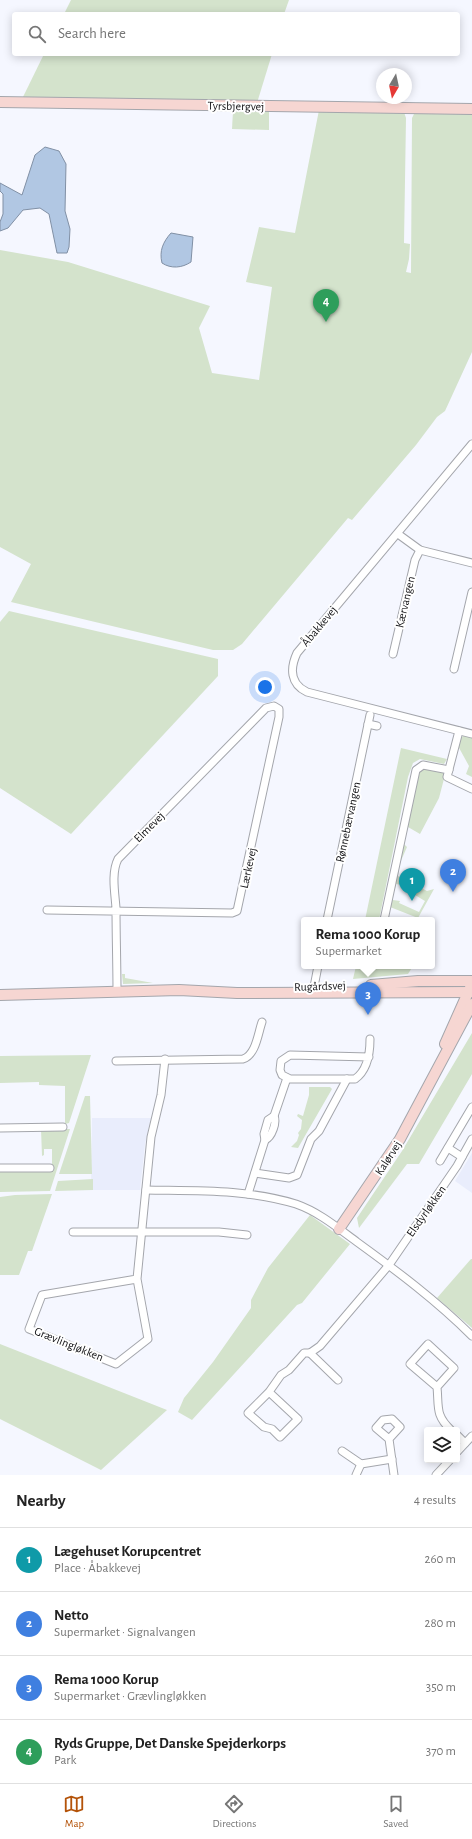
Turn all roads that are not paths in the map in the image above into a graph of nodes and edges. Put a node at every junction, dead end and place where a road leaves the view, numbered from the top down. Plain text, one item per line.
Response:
1 (0, 102) edge
2 (472, 109) edge
3 (472, 444) edge
4 (398, 534) junction
5 (420, 550) junction
6 (472, 563) edge
7 (472, 592) edge
8 (393, 654) dead end
9 (454, 669) dead end
10 (276, 707) joint
11 (370, 715) dead end
12 (368, 724) junction
13 (377, 726) dead end
14 (459, 731) junction
15 (472, 734) edge
16 (449, 770) junction
17 (472, 789) edge
18 (47, 910) dead end
19 (116, 911) junction
20 (328, 917) edge
21 (385, 917) edge
22 (317, 969) edge
23 (471, 987) edge
24 (313, 989) junction
25 (117, 991) junction
26 (383, 991) junction
27 (415, 991) junction
28 (0, 995) edge
29 (472, 1004) edge
30 (460, 1008) junction
31 (262, 1022) dead end
32 (370, 1039) dead end
33 (369, 1057) junction
34 (166, 1059) junction
35 (116, 1061) dead end
36 (286, 1078) junction
37 (347, 1079) junction
38 (430, 1084) junction
39 (472, 1107) edge
40 (63, 1127) dead end
41 (0, 1128) edge
42 (472, 1139) edge
43 (448, 1148) junction
44 (462, 1157) junction
45 (440, 1161) dead end
46 (0, 1168) edge
47 (50, 1168) dead end
48 (255, 1173) junction
49 (146, 1190) junction
50 (248, 1194) junction
51 (339, 1229) junction
52 (73, 1232) dead end
53 (142, 1232) junction
54 (248, 1235) dead end
55 (389, 1265) junction
56 (137, 1279) junction
57 (472, 1336) edge
58 (310, 1353) junction
59 (338, 1380) dead end
60 (437, 1387) junction
61 (269, 1392) junction
62 (448, 1427) edge
63 (472, 1436) edge
64 (460, 1438) edge
65 (389, 1439) dead end
66 (465, 1443) junction
67 (460, 1449) edge
68 (342, 1451) dead end
69 (392, 1459) junction
70 (448, 1463) edge
71 (361, 1464) junction
72 (441, 1474) edge
73 (356, 1475) edge
74 (394, 1475) edge

1 - 2 street, Tyrsbjergvej
3 - 4 street, Åbakkevej
4 - 5 street
4 - 14 street, Åbakkevej
5 - 6 street
5 - 8 street, Kærvangen
7 - 9 street
10 - 19 street, Elmevej
10 - 19 street, Lærkevej
11 - 12 street, Rønnebærvangen
12 - 13 street
12 - 20 street, Rønnebærvangen
14 - 15 street, Åbakkevej
14 - 16 street
16 - 17 street
16 - 21 street
18 - 19 street
19 - 25 street, Elmevej
22 - 24 street
23 - 24 street, Rugårdsvej
23 - 26 street
23 - 27 street, Rugårdsvej
23 - 30 street, Kalørvej
24 - 25 street, Rugårdsvej
24 - 26 street, Rugårdsvej
25 - 28 street, Rugårdsvej
26 - 27 street, Rugårdsvej
27 - 30 street
29 - 38 street, Kalørvej
30 - 38 street, Kalørvej
31 - 34 street
32 - 33 street
33 - 36 street
33 - 37 street
34 - 35 street
34 - 49 street, Grævlingløkken
36 - 37 street
36 - 48 street
37 - 48 street
38 - 51 street, Kalørvej
39 - 43 street
40 - 41 street
42 - 44 street, Elsdyrløkken
43 - 44 street
43 - 45 street
44 - 55 street, Elsdyrløkken
46 - 47 street
48 - 50 street
49 - 50 street
49 - 53 street, Grævlingløkken
50 - 51 street
51 - 55 street
52 - 53 street
53 - 54 street
53 - 56 street, Grævlingløkken
55 - 57 street
55 - 58 street, Elsdyrløkken
56 - 56 street, Grævlingløkken
58 - 59 street
58 - 61 street, Elsdyrløkken
60 - 60 street
60 - 62 street
61 - 61 street, Elsdyrløkken
63 - 66 street
64 - 66 street
65 - 69 street
66 - 67 street
68 - 71 street
69 - 71 street
69 - 74 street
70 - 72 street
71 - 73 street

